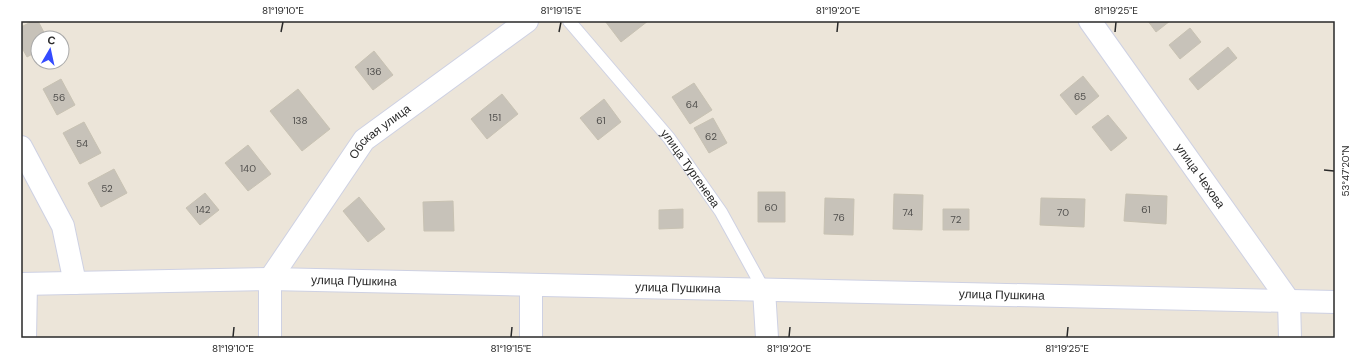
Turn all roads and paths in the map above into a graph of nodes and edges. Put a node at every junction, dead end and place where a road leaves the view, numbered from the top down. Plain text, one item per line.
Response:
1 (527, 21) edge
2 (569, 21) edge
3 (1090, 21) edge
4 (21, 147) edge
5 (270, 279) junction
6 (75, 283) junction
7 (24, 284) edge
8 (531, 285) junction
9 (764, 290) junction
10 (1289, 301) junction
11 (1335, 302) edge
12 (25, 338) edge
13 (270, 338) edge
14 (531, 338) edge
15 (767, 338) edge
16 (1290, 338) edge

1 - 5 street, Обская улица
2 - 9 lane, улица Тургенева
3 - 10 street, улица Чехова
4 - 6 street
5 - 6 street, улица Пушкина
5 - 8 street, улица Пушкина
5 - 13 street
6 - 7 street, улица Пушкина
7 - 12 street
8 - 9 street, улица Пушкина
8 - 14 street
9 - 10 street, улица Пушкина
9 - 15 street, улица Тургенева
10 - 11 street, улица Пушкина
10 - 16 street

